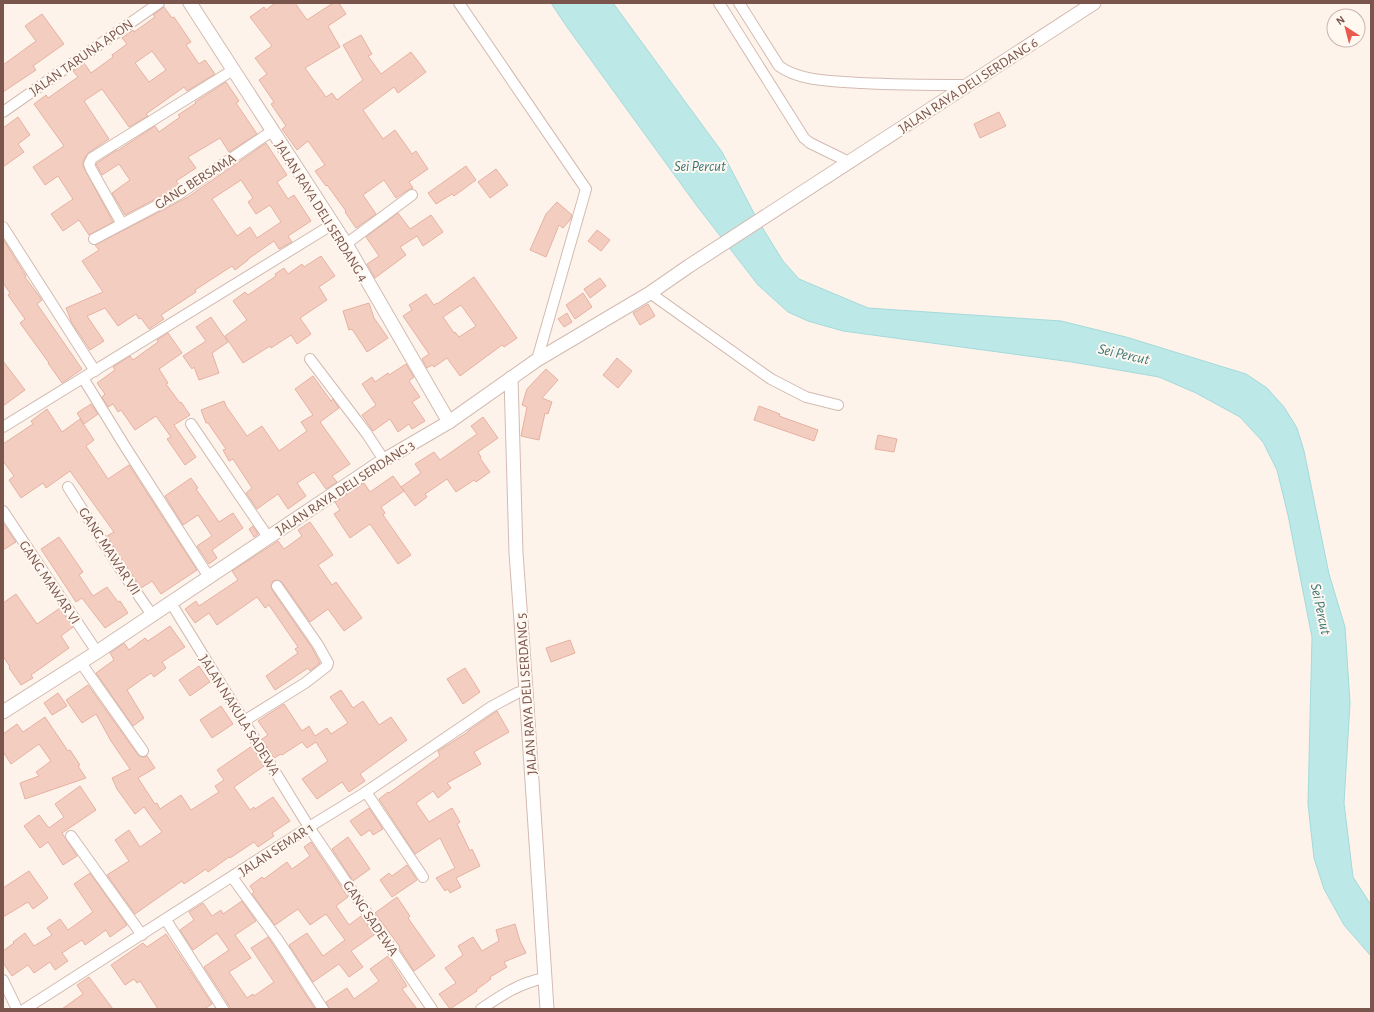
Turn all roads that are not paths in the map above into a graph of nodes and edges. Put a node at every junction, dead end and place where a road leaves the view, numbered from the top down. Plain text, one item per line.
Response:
1 (159, 3) edge
2 (190, 3) edge
3 (458, 3) edge
4 (719, 3) edge
5 (739, 3) edge
6 (1094, 3) edge
7 (233, 70) junction
8 (967, 86) junction
9 (3, 112) edge
10 (272, 131) junction
11 (845, 164) junction
12 (412, 195) dead end
13 (122, 224) junction
14 (333, 224) junction
15 (3, 227) edge
16 (94, 239) dead end
17 (346, 244) junction
18 (689, 266) joint
19 (650, 293) junction
20 (310, 358) dead end
21 (537, 360) junction
22 (96, 371) junction
23 (83, 378) junction
24 (511, 378) junction
25 (838, 405) dead end
26 (449, 422) junction
27 (191, 424) dead end
28 (3, 426) edge
29 (384, 460) junction
30 (68, 487) dead end
31 (3, 511) edge
32 (268, 537) junction
33 (209, 577) junction
34 (277, 586) dead end
35 (170, 603) junction
36 (152, 615) junction
37 (97, 652) junction
38 (81, 663) junction
39 (522, 692) junction
40 (3, 712) edge
41 (244, 721) junction
42 (143, 751) dead end
43 (366, 792) junction
44 (309, 827) junction
45 (71, 836) dead end
46 (232, 877) junction
47 (423, 877) dead end
48 (166, 920) junction
49 (142, 935) junction
50 (543, 978) junction
51 (3, 980) edge
52 (17, 1009) edge
53 (25, 1009) edge
54 (223, 1009) edge
55 (323, 1009) edge
56 (432, 1009) edge
57 (481, 1009) edge
58 (547, 1009) edge

1 - 9 street, JALAN TARUNA APON
2 - 7 street, JALAN RAYA DELI SERDANG 4
3 - 21 street
4 - 11 street
5 - 8 street
6 - 8 street, JALAN RAYA DELI SERDANG 6
7 - 10 street, JALAN RAYA DELI SERDANG 4
7 - 13 street
8 - 11 street, JALAN RAYA DELI SERDANG 6
10 - 13 street, GANG BERSAMA
10 - 14 street, JALAN RAYA DELI SERDANG 4
11 - 18 street, JALAN RAYA DELI SERDANG 6
12 - 17 street
13 - 16 street, GANG BERSAMA
14 - 17 street, JALAN RAYA DELI SERDANG 4
14 - 22 street
15 - 22 street
17 - 26 street, JALAN RAYA DELI SERDANG 4
18 - 19 street, JALAN RAYA DELI SERDANG 3
19 - 21 street, JALAN RAYA DELI SERDANG 3
19 - 25 street
20 - 29 street
21 - 24 street, JALAN RAYA DELI SERDANG 3
22 - 23 street
23 - 28 street
23 - 33 street
24 - 26 street, JALAN RAYA DELI SERDANG 3
24 - 39 street, JALAN RAYA DELI SERDANG 5
26 - 29 street, JALAN RAYA DELI SERDANG 3
27 - 32 street
29 - 32 street, JALAN RAYA DELI SERDANG 3
30 - 36 street, GANG MAWAR VII
31 - 37 street, GANG MAWAR VI
32 - 33 street, JALAN RAYA DELI SERDANG 3
33 - 35 street, JALAN RAYA DELI SERDANG 3
34 - 41 street
35 - 36 street, JALAN RAYA DELI SERDANG 3
35 - 41 street, JALAN NAKULA SADEWA
36 - 37 street, JALAN RAYA DELI SERDANG 3
37 - 38 street, JALAN RAYA DELI SERDANG 3
38 - 40 street, JALAN RAYA DELI SERDANG 3
38 - 42 street
39 - 43 street, JALAN SEMAR 1
39 - 50 street, JALAN RAYA DELI SERDANG 5
41 - 44 street, JALAN NAKULA SADEWA
43 - 44 street, JALAN SEMAR 1
43 - 47 street
44 - 46 street, JALAN SEMAR 1
44 - 56 street, GANG SADEWA
45 - 49 street
46 - 48 street, JALAN SEMAR 1
46 - 55 street
48 - 49 street, JALAN SEMAR 1
48 - 54 street
49 - 53 street, JALAN SEMAR 1
50 - 57 street
50 - 58 street, JALAN RAYA DELI SERDANG 5
51 - 52 street

